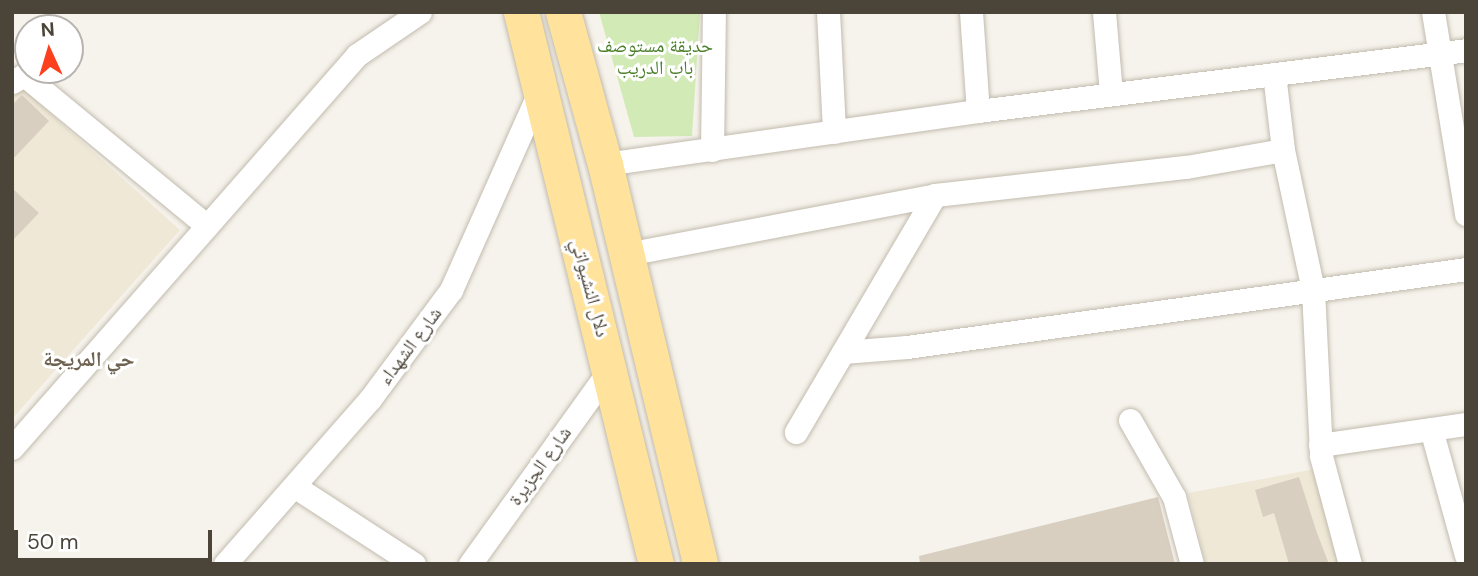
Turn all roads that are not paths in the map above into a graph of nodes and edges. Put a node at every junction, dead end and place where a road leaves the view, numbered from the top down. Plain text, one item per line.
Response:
1 (420, 12) edge
2 (521, 12) edge
3 (564, 12) edge
4 (714, 12) edge
5 (828, 12) edge
6 (971, 12) edge
7 (1104, 12) edge
8 (1433, 12) edge
9 (1466, 50) edge
10 (1440, 53) junction
11 (1274, 74) junction
12 (12, 82) edge
13 (539, 92) junction
14 (1111, 94) junction
15 (978, 111) junction
16 (834, 132) junction
17 (712, 150) junction
18 (1283, 150) junction
19 (605, 164) junction
20 (935, 195) junction
21 (1466, 214) edge
22 (207, 226) junction
23 (627, 254) junction
24 (1466, 269) edge
25 (1313, 290) junction
26 (843, 352) junction
27 (611, 368) junction
28 (1130, 420) dead end
29 (1466, 424) edge
30 (1431, 429) junction
31 (796, 432) dead end
32 (1320, 445) junction
33 (12, 448) edge
34 (294, 486) junction
35 (1466, 555) edge
36 (225, 564) edge
37 (414, 564) edge
38 (470, 564) edge
39 (656, 564) edge
40 (700, 564) edge
41 (1192, 564) edge
42 (1350, 564) edge

1 - 22 street
2 - 13 main road, دلال النشيواتي
3 - 19 main road
4 - 17 street
5 - 16 street
6 - 15 street
7 - 14 street
8 - 10 street
9 - 10 street
10 - 11 street
10 - 21 street
11 - 14 street
11 - 18 street
12 - 22 street
13 - 27 main road, دلال النشيواتي
13 - 34 street, شارع الشهداء
14 - 15 street
15 - 16 street
16 - 17 street
17 - 19 street
18 - 20 street
18 - 25 street
19 - 23 main road
20 - 23 street
20 - 26 street
22 - 33 street
23 - 40 main road
24 - 25 street
25 - 26 street
25 - 32 street
26 - 31 street
27 - 38 street, شارع الجزيرة
27 - 39 main road, دلال النشيواتي
28 - 41 street
29 - 30 street
30 - 32 street
30 - 35 street
32 - 42 street
34 - 36 street, شارع الشهداء
34 - 37 street

